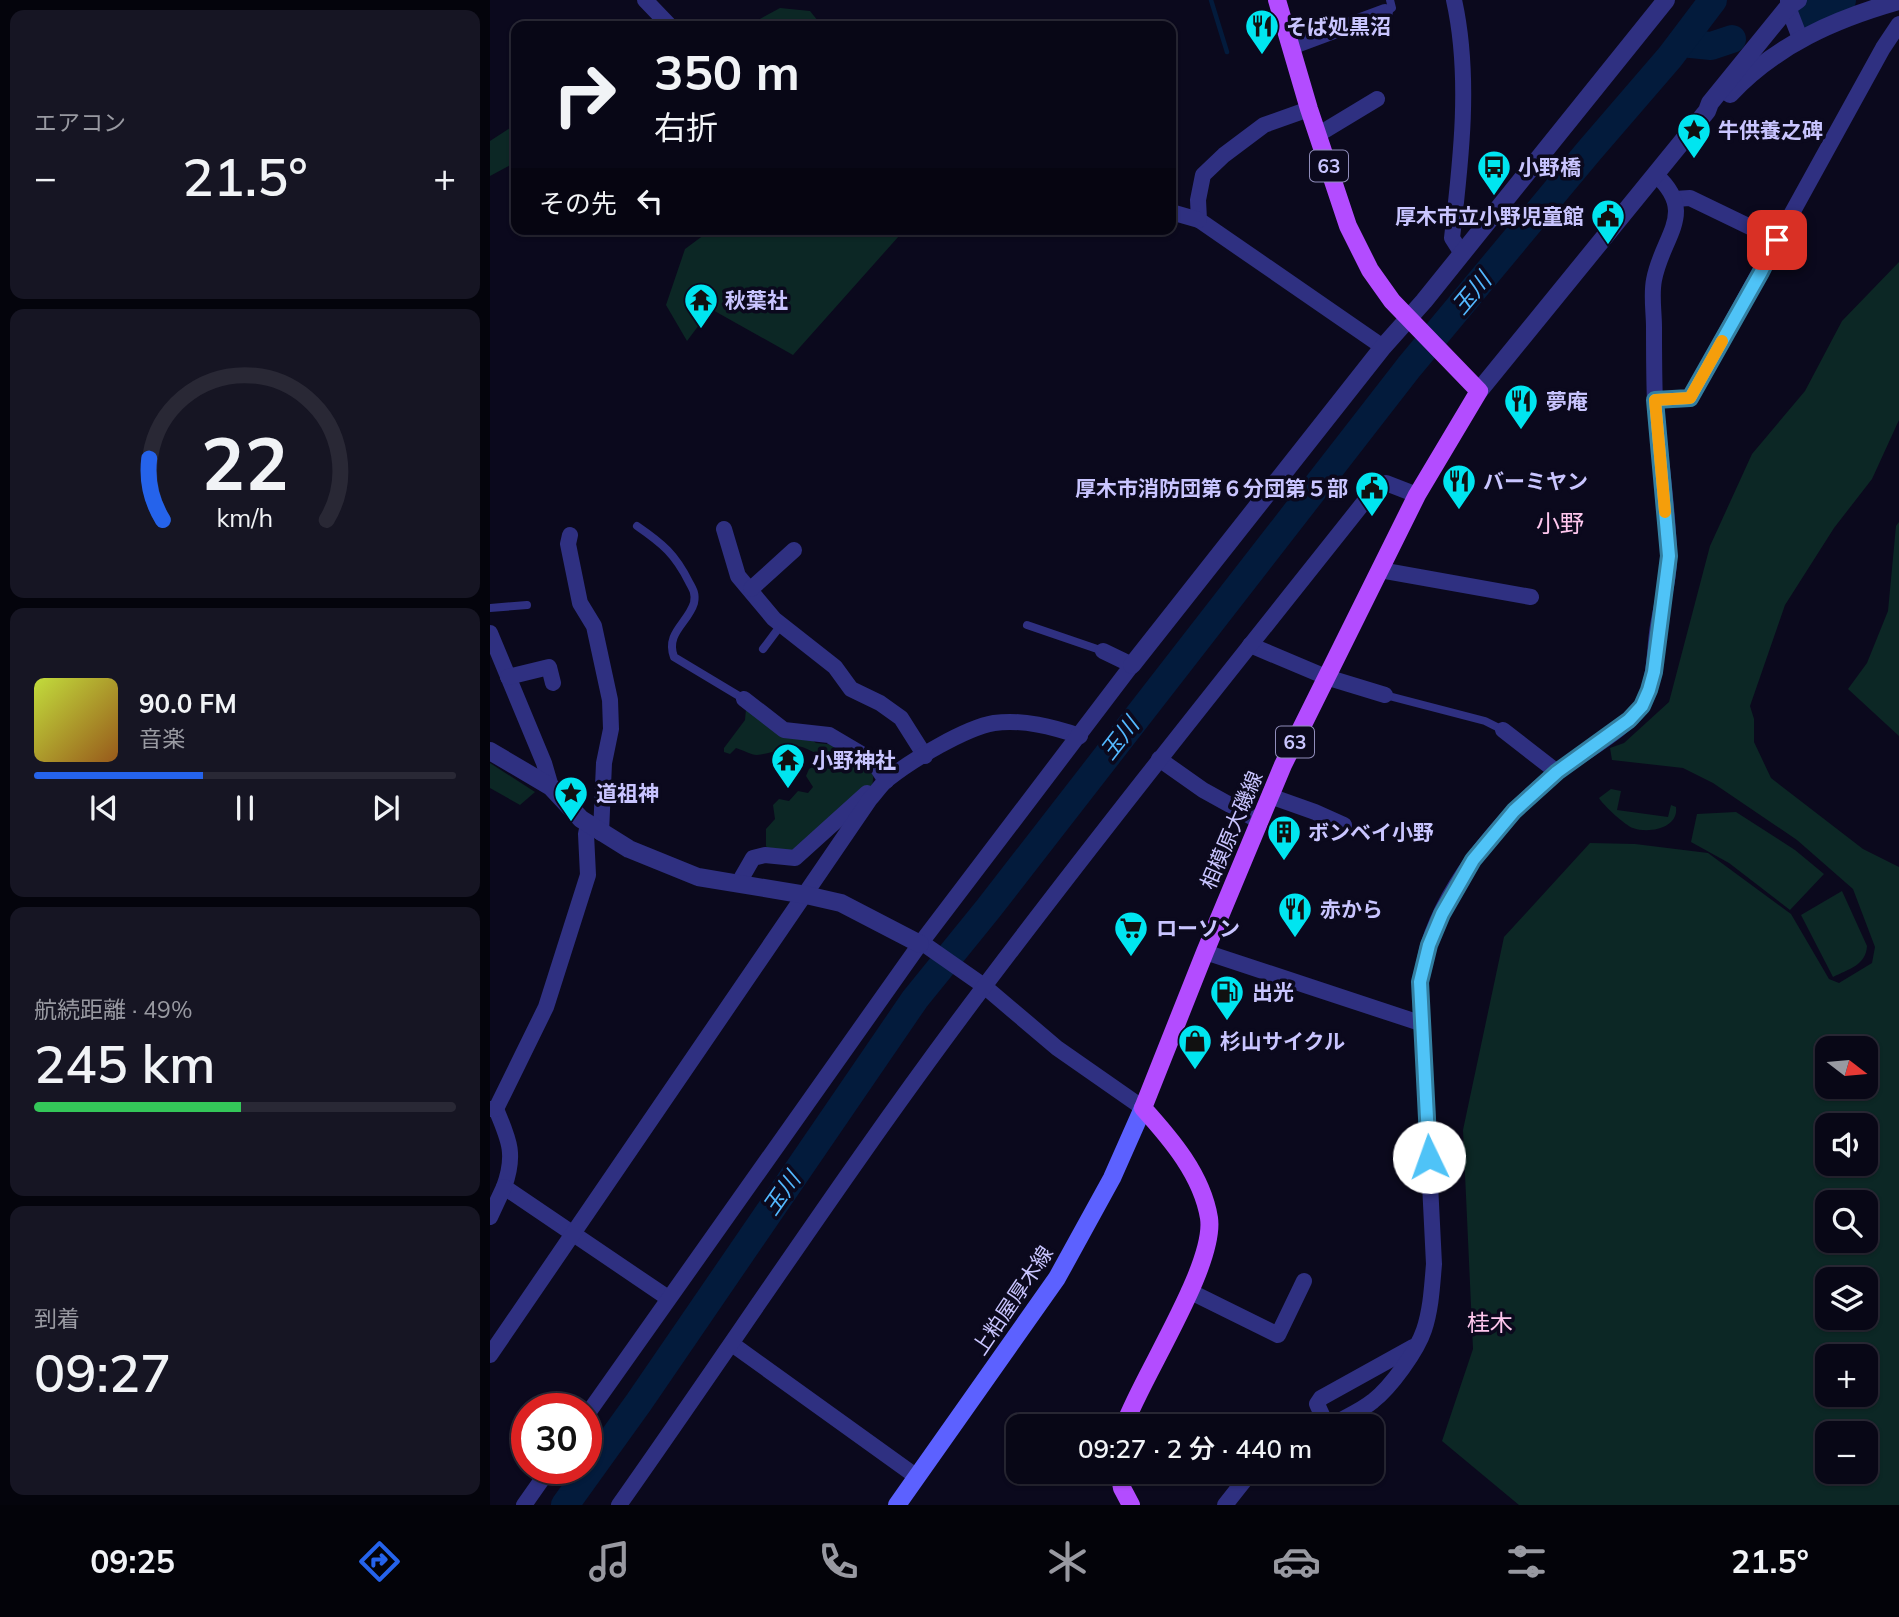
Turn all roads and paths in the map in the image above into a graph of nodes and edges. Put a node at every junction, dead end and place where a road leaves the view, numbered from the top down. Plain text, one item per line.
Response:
1 (645, 0) edge
2 (1277, 0) edge
3 (1454, 0) edge
4 (1667, 0) edge
5 (1899, 1) edge
6 (1791, 5) edge
7 (1388, 6) edge
8 (665, 21) edge
9 (1899, 24) edge
10 (1799, 33) junction
11 (1291, 47) junction
12 (1377, 99) dead end
13 (1309, 109) junction
14 (1707, 111) junction
15 (1319, 134) junction
16 (1656, 174) junction
17 (1675, 199) junction
18 (1176, 213) edge
19 (1199, 220) junction
20 (1777, 240) junction
21 (1461, 252) junction
22 (1411, 321) junction
23 (1383, 347) junction
24 (1472, 384) junction
25 (1655, 400) junction
26 (1417, 495) junction
27 (637, 526) dead end
28 (724, 529) dead end
29 (570, 535) dead end
30 (794, 550) dead end
31 (1380, 570) junction
32 (751, 589) junction
33 (1531, 597) dead end
34 (527, 605) dead end
35 (490, 608) edge
36 (781, 625) junction
37 (1027, 625) dead end
38 (490, 633) edge
39 (1250, 645) junction
40 (547, 649) dead end
41 (763, 649) dead end
42 (1103, 652) joint
43 (1132, 665) junction
44 (508, 677) junction
45 (1326, 677) junction
46 (1385, 695) joint
47 (744, 699) joint
48 (1503, 730) joint
49 (1080, 736) junction
50 (490, 751) edge
51 (925, 755) junction
52 (1159, 759) junction
53 (1557, 772) junction
54 (551, 787) junction
55 (881, 787) junction
56 (1270, 796) junction
57 (1259, 821) junction
58 (1344, 825) dead end
59 (594, 829) junction
60 (738, 884) junction
61 (806, 895) junction
62 (922, 943) junction
63 (1205, 952) junction
64 (982, 985) junction
65 (1420, 1023) junction
66 (1143, 1108) junction
67 (493, 1109) edge
68 (505, 1186) junction
69 (490, 1217) edge
70 (574, 1233) junction
71 (1304, 1281) dead end
72 (1189, 1291) junction
73 (668, 1298) junction
74 (732, 1344) junction
75 (1415, 1346) junction
76 (490, 1355) edge
77 (602, 1393) edge
78 (1130, 1414) edge
79 (1322, 1414) edge
80 (1351, 1414) edge
81 (918, 1477) junction
82 (539, 1484) edge
83 (1121, 1484) edge
84 (1242, 1484) edge
85 (524, 1505) edge
86 (618, 1505) edge
87 (898, 1505) edge
88 (1131, 1505) edge
89 (1225, 1505) edge

1 - 8 street
2 - 11 main road, 63
3 - 21 street
4 - 21 street
5 - 10 street
6 - 10 street
6 - 14 street
7 - 11 street
9 - 20 street
10 - 14 street
11 - 13 main road, 63
12 - 15 street
13 - 15 main road, 63
13 - 19 street
14 - 16 street
15 - 22 main road, 63
16 - 17 street
16 - 24 street
17 - 20 street
17 - 25 street
18 - 19 street
19 - 23 street
20 - 25 street
21 - 22 street
22 - 23 street
22 - 24 main road, 63
23 - 43 street
24 - 26 main road, 相模原大磯線 / 63
25 - 53 street
26 - 31 main road, 相模原大磯線 / 63
26 - 39 street
27 - 47 lane
28 - 32 street
29 - 59 street
30 - 32 street
31 - 33 street
31 - 45 main road, 相模原大磯線 / 63
32 - 36 street
34 - 35 lane
36 - 41 lane
36 - 51 street
37 - 42 lane
38 - 44 street
39 - 45 street
39 - 52 street
40 - 44 street
42 - 43 street
43 - 49 street
44 - 54 street
45 - 46 street
45 - 56 main road, 相模原大磯線 / 63
46 - 48 lane
47 - 55 street
48 - 53 street
49 - 51 street
49 - 62 street
50 - 54 street
51 - 55 street
52 - 57 street
52 - 64 street
53 - 65 street
54 - 59 street
55 - 60 street
55 - 61 street
56 - 57 main road, 相模原大磯線 / 63
56 - 58 street
57 - 63 main road, 相模原大磯線 / 63
59 - 60 street
59 - 67 street
60 - 61 street
61 - 62 street
61 - 70 street
62 - 64 street
62 - 73 street
63 - 65 street
63 - 66 main road, 相模原大磯線 / 63
64 - 66 street
64 - 74 street
65 - 75 street
66 - 72 main road
66 - 81 main road, 上粕屋厚木線
67 - 68 street
68 - 69 street
68 - 70 street
70 - 73 street
70 - 76 street
71 - 72 street
72 - 78 main road
73 - 77 street
74 - 81 street
74 - 86 street
75 - 79 street
75 - 80 street
81 - 87 main road, 上粕屋厚木線
82 - 85 street
83 - 88 main road
84 - 89 street

